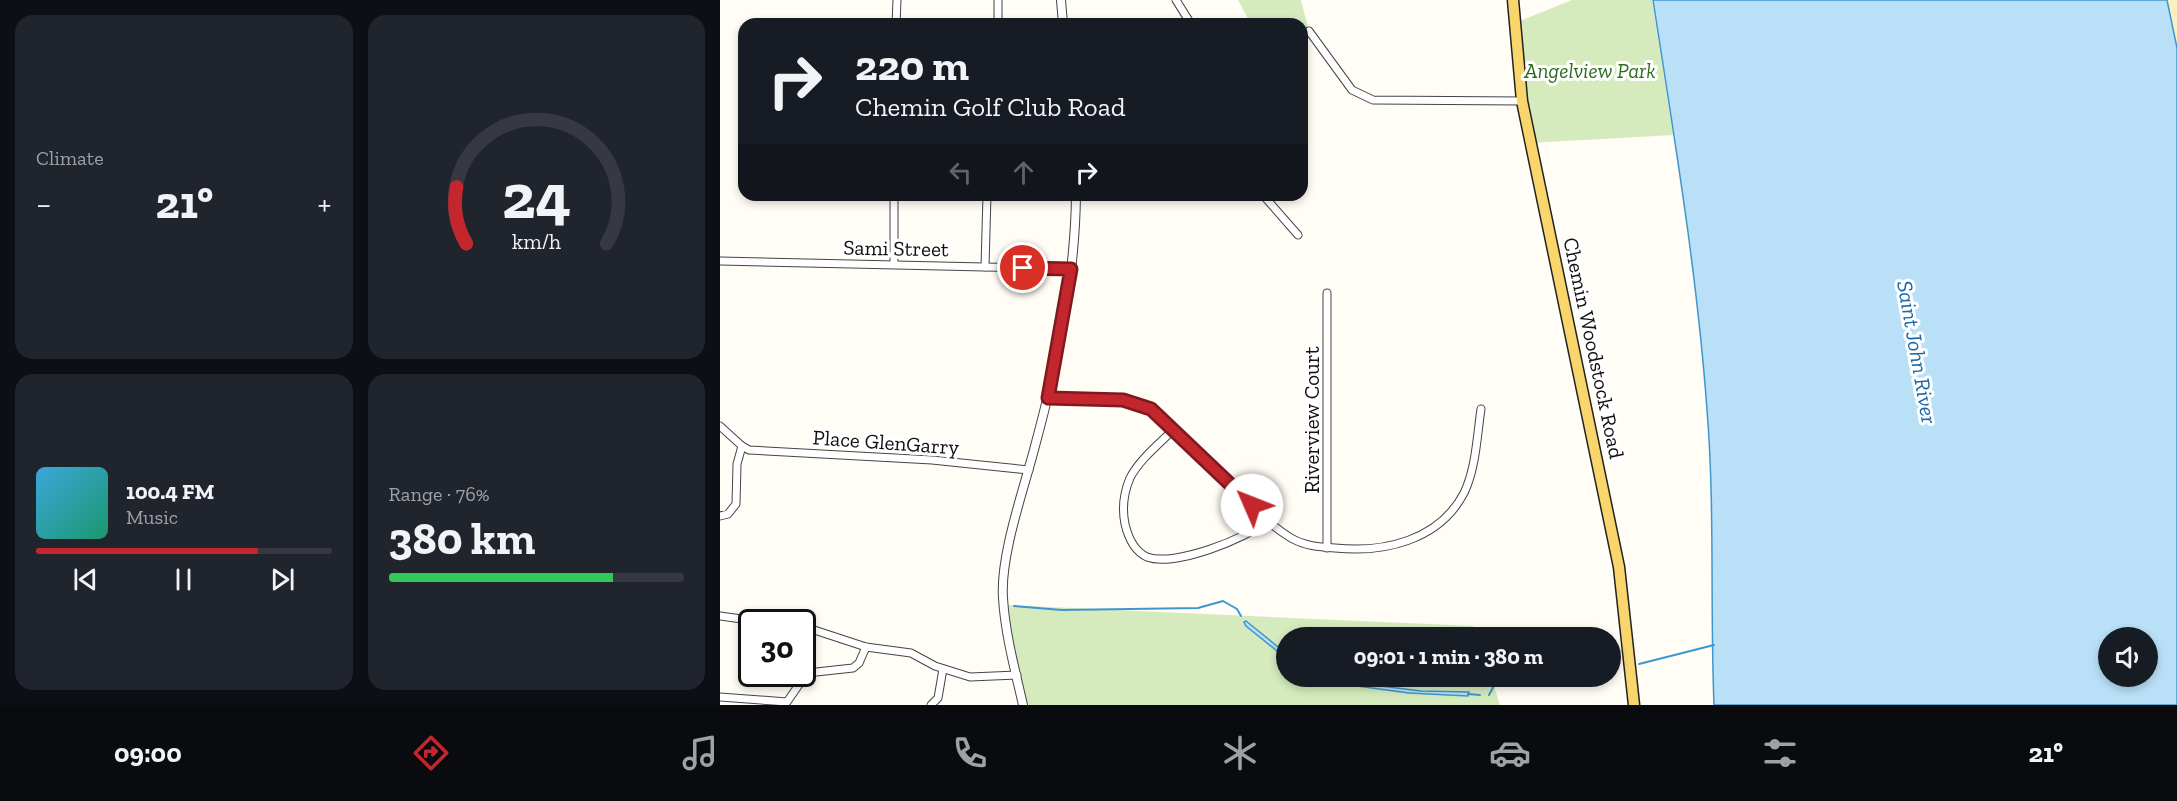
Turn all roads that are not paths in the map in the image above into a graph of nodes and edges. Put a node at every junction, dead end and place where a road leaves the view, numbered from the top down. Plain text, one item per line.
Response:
1 (897, 0) edge
2 (998, 0) edge
3 (1061, 0) edge
4 (1176, 0) edge
5 (1513, 0) edge
6 (896, 18) edge
7 (998, 18) edge
8 (1062, 18) edge
9 (1187, 18) edge
10 (1309, 31) dead end
11 (1522, 101) junction
12 (894, 201) edge
13 (987, 201) edge
14 (1076, 201) edge
15 (1268, 201) edge
16 (1298, 235) dead end
17 (720, 261) edge
18 (894, 264) junction
19 (985, 267) junction
20 (1071, 269) junction
21 (1328, 293) dead end
22 (1048, 398) junction
23 (1482, 409) dead end
24 (720, 426) edge
25 (1173, 430) junction
26 (742, 446) junction
27 (1029, 470) junction
28 (720, 516) edge
29 (1268, 520) junction
30 (1327, 548) junction
31 (720, 616) edge
32 (738, 619) edge
33 (816, 630) edge
34 (866, 646) junction
35 (943, 669) junction
36 (1017, 675) junction
37 (720, 697) edge
38 (787, 704) edge
39 (931, 705) edge
40 (1023, 705) edge
41 (1634, 705) edge

1 - 6 street
2 - 7 street
3 - 8 street
4 - 9 street
5 - 11 main road, Chemin Woodstock Road
10 - 11 street
11 - 41 main road, Chemin Woodstock Road
12 - 18 street
13 - 19 street
14 - 20 street
15 - 16 street
17 - 18 street, Sami Street
18 - 19 street, Sami Street
19 - 20 street, Sami Street
20 - 22 street
21 - 30 street, Riverview Court
22 - 25 street
22 - 27 street
23 - 30 street
24 - 26 street
25 - 29 street
25 - 29 street
26 - 27 street, Place GlenGarry
26 - 28 street
27 - 36 street
29 - 30 street
31 - 32 street
33 - 34 street
34 - 35 street
34 - 38 street
35 - 36 street
35 - 39 street
36 - 40 street
37 - 38 street

